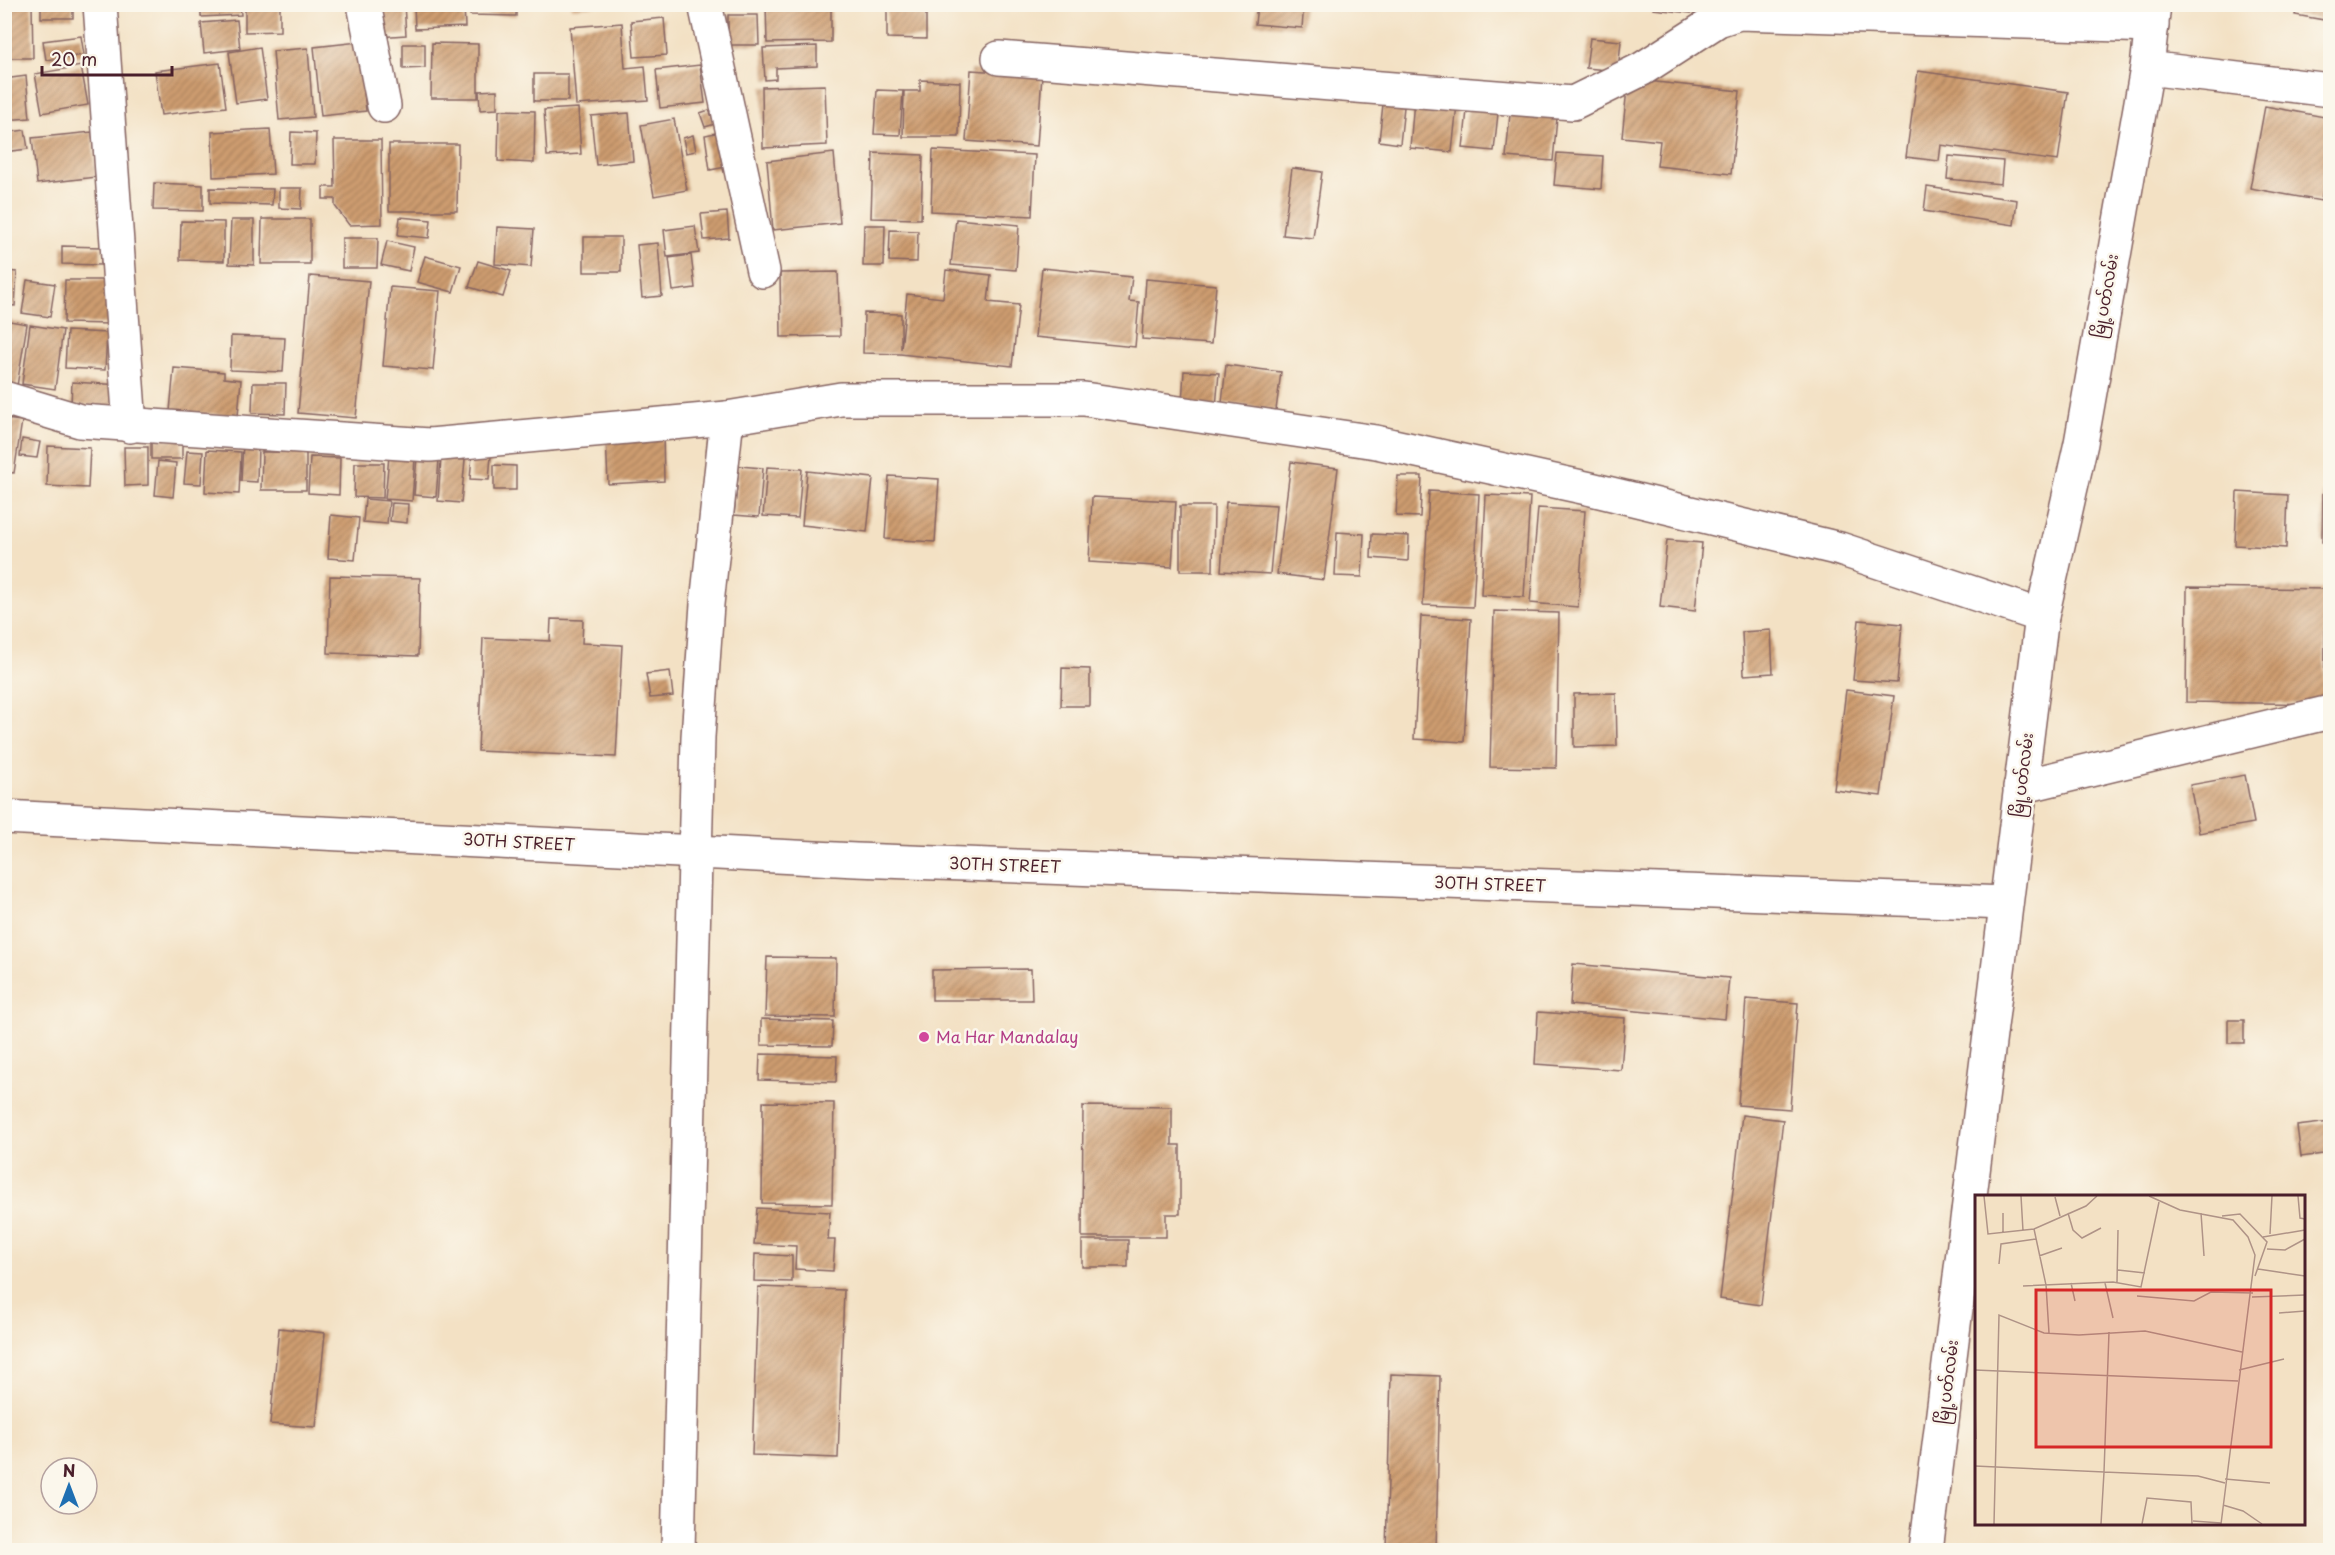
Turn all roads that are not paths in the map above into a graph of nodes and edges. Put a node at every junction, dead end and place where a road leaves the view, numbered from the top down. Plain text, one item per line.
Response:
1 (100, 4) edge
2 (364, 4) edge
3 (705, 4) edge
4 (2153, 15) edge
5 (999, 58) dead end
6 (2147, 68) junction
7 (2331, 90) edge
8 (384, 106) dead end
9 (763, 271) dead end
10 (4, 398) edge
11 (727, 418) junction
12 (130, 426) junction
13 (2042, 616) junction
14 (2331, 712) edge
15 (2020, 787) junction
16 (4, 816) edge
17 (696, 851) junction
18 (2006, 903) junction
19 (678, 1551) edge
20 (1926, 1551) edge

1 - 12 street
2 - 8 street
3 - 9 street
4 - 5 street
4 - 6 street, မြို့ပတ်လမ်း
6 - 7 street
6 - 13 street, မြို့ပတ်လမ်း
10 - 12 street
11 - 12 street
11 - 13 street
11 - 17 street
13 - 15 street, မြို့ပတ်လမ်း
14 - 15 street
15 - 18 street, မြို့ပတ်လမ်း
16 - 17 street, 30TH STREET
17 - 18 street, 30TH STREET
17 - 19 street
18 - 20 street, မြို့ပတ်လမ်း

